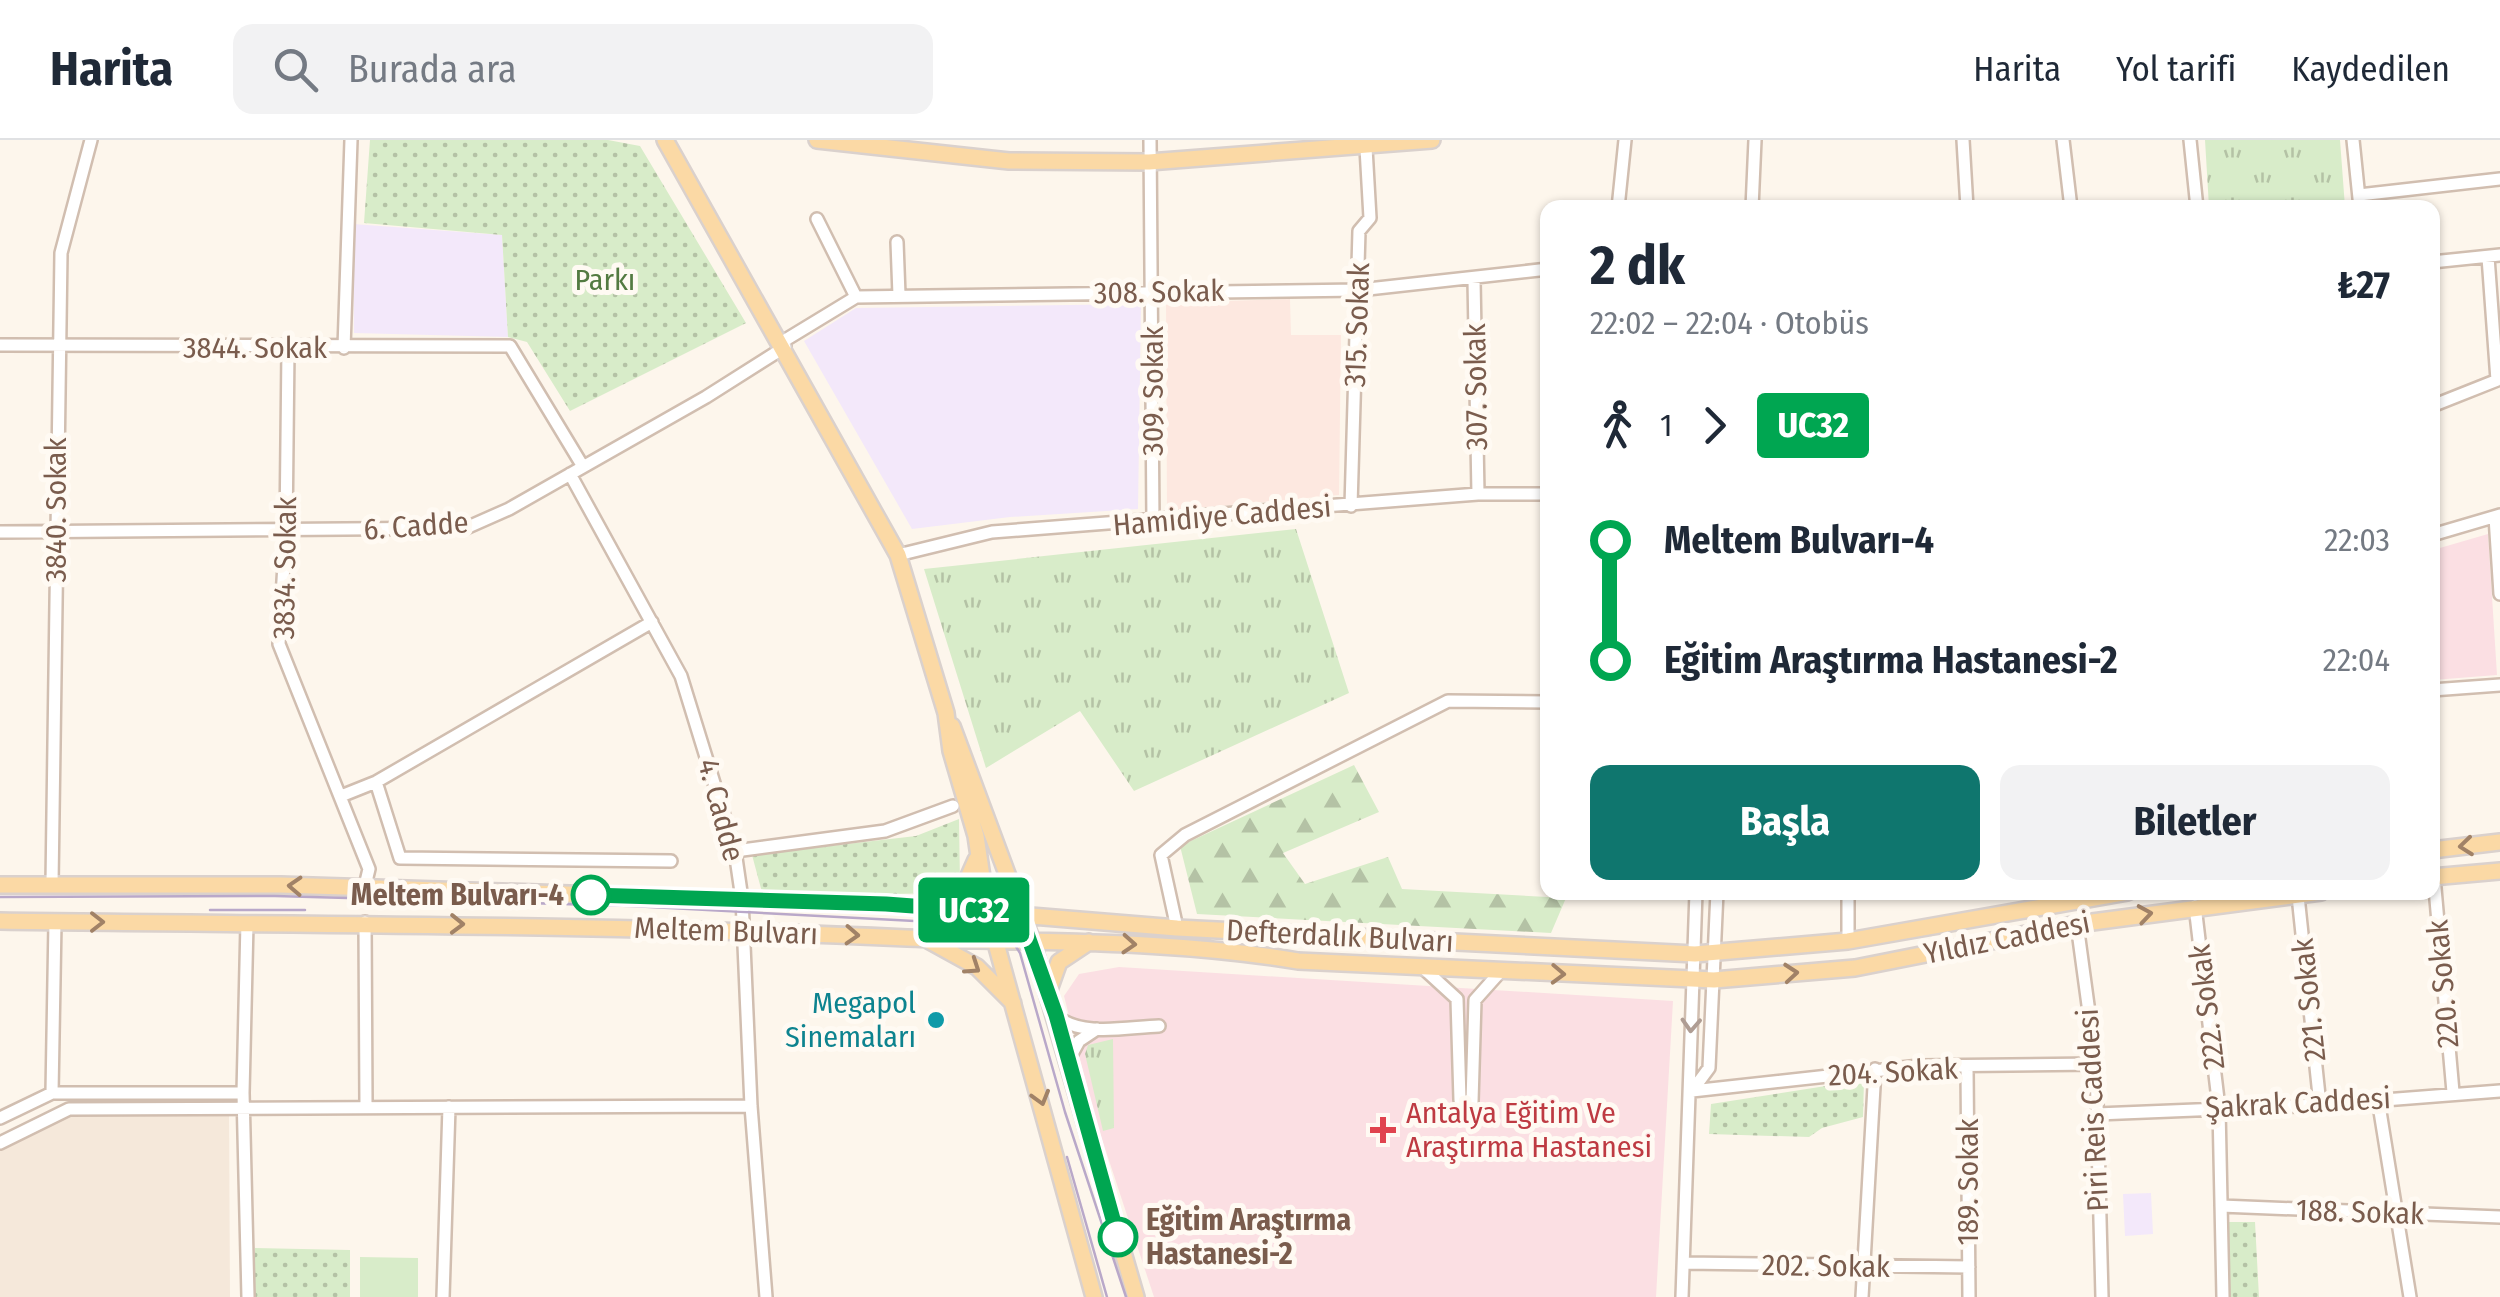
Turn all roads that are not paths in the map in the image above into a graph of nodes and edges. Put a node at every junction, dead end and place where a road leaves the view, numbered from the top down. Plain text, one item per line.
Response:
1 (91, 140) edge
2 (351, 140) edge
3 (665, 140) edge
4 (817, 140) edge
5 (1150, 140) edge
6 (1432, 140) edge
7 (1625, 140) edge
8 (1755, 140) edge
9 (1963, 140) edge
10 (2062, 140) edge
11 (2190, 140) edge
12 (2353, 140) edge
13 (1366, 148) junction
14 (1149, 162) junction
15 (2500, 179) edge
16 (1619, 200) edge
17 (1752, 200) edge
18 (1967, 200) edge
19 (2070, 200) edge
20 (2196, 200) edge
21 (2359, 200) edge
22 (2365, 200) edge
23 (817, 219) dead end
24 (897, 242) dead end
25 (2494, 256) edge
26 (2440, 261) edge
27 (1540, 270) edge
28 (1474, 280) junction
29 (1359, 290) junction
30 (1153, 292) junction
31 (899, 294) junction
32 (856, 297) junction
33 (0, 345) edge
34 (784, 345) junction
35 (57, 346) junction
36 (344, 348) junction
37 (288, 349) junction
38 (2498, 379) edge
39 (2440, 403) edge
40 (582, 465) junction
41 (570, 474) junction
42 (1478, 494) junction
43 (1540, 494) edge
44 (1351, 506) junction
45 (2498, 516) edge
46 (1153, 523) junction
47 (0, 532) edge
48 (2440, 532) edge
49 (286, 533) junction
50 (56, 534) junction
51 (898, 555) junction
52 (2500, 594) edge
53 (652, 622) junction
54 (2500, 685) edge
55 (2440, 689) edge
56 (1540, 702) edge
57 (946, 713) junction
58 (376, 782) junction
59 (341, 796) junction
60 (953, 806) dead end
61 (2500, 842) edge
62 (2440, 849) edge
63 (734, 851) junction
64 (978, 851) junction
65 (671, 861) dead end
66 (2500, 871) edge
67 (2440, 876) edge
68 (52, 884) junction
69 (0, 885) edge
70 (364, 890) junction
71 (1010, 890) junction
72 (742, 899) junction
73 (1696, 900) edge
74 (1718, 900) edge
75 (1848, 900) edge
76 (2055, 900) edge
77 (2256, 900) edge
78 (2298, 900) edge
79 (2435, 900) edge
80 (923, 906) junction
81 (2194, 906) junction
82 (986, 911) junction
83 (1020, 914) junction
84 (1077, 919) junction
85 (0, 921) edge
86 (55, 922) junction
87 (247, 922) junction
88 (365, 922) junction
89 (2076, 924) junction
90 (1177, 928) junction
91 (744, 930) junction
92 (924, 938) junction
93 (996, 940) junction
94 (1032, 940) junction
95 (1848, 940) junction
96 (1089, 942) junction
97 (1694, 954) junction
98 (1717, 954) junction
99 (1422, 967) junction
100 (1500, 972) junction
101 (1694, 978) junction
102 (1714, 980) junction
103 (1048, 994) junction
104 (1014, 1004) junction
105 (1056, 1015) junction
106 (1160, 1026) dead end
107 (1096, 1029) junction
108 (1068, 1061) junction
109 (2096, 1064) junction
110 (1968, 1068) junction
111 (1875, 1069) junction
112 (1692, 1091) junction
113 (2500, 1091) edge
114 (2453, 1092) junction
115 (52, 1093) junction
116 (244, 1099) junction
117 (2378, 1100) junction
118 (366, 1105) junction
119 (2320, 1105) junction
120 (449, 1106) junction
121 (751, 1106) junction
122 (2219, 1108) junction
123 (2097, 1114) junction
124 (0, 1118) edge
125 (0, 1142) edge
126 (2220, 1206) junction
127 (2398, 1214) junction
128 (2500, 1217) edge
129 (1684, 1263) junction
130 (1969, 1267) junction
131 (1865, 1268) junction
132 (248, 1297) edge
133 (442, 1297) edge
134 (766, 1297) edge
135 (1094, 1297) edge
136 (1136, 1297) edge
137 (1682, 1297) edge
138 (1862, 1297) edge
139 (1969, 1297) edge
140 (2102, 1297) edge
141 (2222, 1297) edge
142 (2410, 1297) edge

1 - 35 street, 3840. Sokak
2 - 36 street
3 - 34 main road
4 - 14 main road
5 - 14 street, 309. Sokak
6 - 13 main road
7 - 16 street
8 - 17 street
9 - 18 street
10 - 19 street
11 - 20 street
12 - 21 street
13 - 14 main road
13 - 29 street, 315. Sokak
14 - 30 street, 309. Sokak
15 - 22 street
23 - 32 street
24 - 31 street
25 - 26 street
25 - 38 street
27 - 28 street, 308. Sokak
28 - 29 street, 308. Sokak
28 - 42 street, 307. Sokak
29 - 30 street, 308. Sokak
29 - 44 street, 315. Sokak
30 - 31 street, 308. Sokak
30 - 46 street, 309. Sokak
31 - 32 street, 308. Sokak
32 - 34 street, 308. Sokak
33 - 35 street, 3844. Sokak
34 - 40 street, 6. Cadde
34 - 51 main road
35 - 37 street, 3844. Sokak
35 - 50 street, 3840. Sokak
36 - 37 street, 3844. Sokak
36 - 40 street, 3844. Sokak
37 - 49 street, 3834. Sokak
38 - 39 street
40 - 41 street, 6. Cadde
41 - 49 street, 6. Cadde
41 - 53 street, 4. Cadde
42 - 43 street, Hamidiye Caddesi
42 - 44 street, Hamidiye Caddesi
44 - 46 street, Hamidiye Caddesi
45 - 48 street
45 - 52 street
46 - 51 street, Hamidiye Caddesi
47 - 50 street, 6. Cadde
49 - 50 street, 6. Cadde
49 - 59 street, 3834. Sokak
50 - 68 street, 3840. Sokak
51 - 57 main road
53 - 58 street
53 - 63 street, 4. Cadde
54 - 55 street
56 - 90 street
57 - 64 main road
57 - 71 main road
58 - 59 street
58 - 65 street
59 - 70 street, 3834. Sokak
60 - 63 street
61 -> 62 main road
63 - 72 street, 4. Cadde
64 - 80 main road
64 - 82 main road
66 - 67 main road
68 - 69 main road, Meltem Bulvarı
70 -> 68 main road, Meltem Bulvarı
70 - 72 main road, Meltem Bulvarı
71 - 83 main road
71 - 84 main road
72 - 80 main road, Meltem Bulvarı
72 - 91 street, 4. Cadde
73 - 97 street
74 - 98 street
75 - 95 street
76 - 95 main road, Yıldız Caddesi
77 - 81 main road, Yıldız Caddesi
78 - 119 street, 221. Sokak
79 - 114 street, 220. Sokak
80 - 82 main road, Meltem Bulvarı
89 -> 81 main road, Yıldız Caddesi
81 - 122 street, 222. Sokak
82 - 83 main road, Defterdalık Bulvarı
82 - 93 main road
83 - 84 main road, Defterdalık Bulvarı
83 - 94 main road
84 - 90 main road, Defterdalık Bulvarı
85 - 86 main road, Meltem Bulvarı
86 -> 87 main road, Meltem Bulvarı
86 - 115 street
87 - 88 main road, Meltem Bulvarı
87 - 116 street
88 -> 91 main road, Meltem Bulvarı
88 - 118 street
102 -> 89 main road, Yıldız Caddesi
89 - 109 street, Piri Reis Caddesi
90 - 97 main road, Defterdalık Bulvarı
91 -> 92 main road, Meltem Bulvarı
91 - 121 street, 4. Cadde
92 - 93 main road, Meltem Bulvarı
92 -> 104 main road
93 - 94 main road, Meltem Bulvarı
93 - 104 main road
94 - 96 main road, Defterdalık Bulvarı
94 - 103 main road
95 - 98 main road, Yıldız Caddesi
96 -> 99 main road, Defterdalık Bulvarı
96 - 103 main road
97 - 98 main road, Yıldız Caddesi
97 - 101 street
98 - 102 street
99 - 100 main road, Defterdalık Bulvarı
99 - 100 street
100 -> 101 main road, Defterdalık Bulvarı
101 - 102 main road, Yıldız Caddesi
101 -> 112 street
102 - 112 street
103 - 105 main road
104 -> 135 main road
105 - 107 street
105 - 108 main road
106 - 107 street
107 - 108 street
108 - 136 main road
109 - 110 street, 204. Sokak
109 - 123 street, Piri Reis Caddesi
110 - 111 street, 204. Sokak
110 - 130 street, 189. Sokak
111 - 112 street, 204. Sokak
111 - 131 street
112 - 129 street
113 - 114 street, Şakrak Caddesi
114 - 117 street, Şakrak Caddesi
115 - 116 street
115 - 124 street
116 - 118 street
116 - 125 street
116 - 132 street
117 - 119 street, Şakrak Caddesi
117 - 127 street
118 - 120 street
119 - 122 street, Şakrak Caddesi
120 - 121 street
120 - 133 street
121 - 134 street, 4. Cadde
122 - 123 street, Şakrak Caddesi
122 - 126 street, 222. Sokak
123 - 140 street, Piri Reis Caddesi
126 - 127 street, 188. Sokak
126 - 141 street, 222. Sokak
127 - 128 street, 188. Sokak
127 - 142 street
129 - 131 street, 202. Sokak
129 - 137 street
130 - 131 street, 202. Sokak
130 - 139 street, 189. Sokak
131 - 138 street

